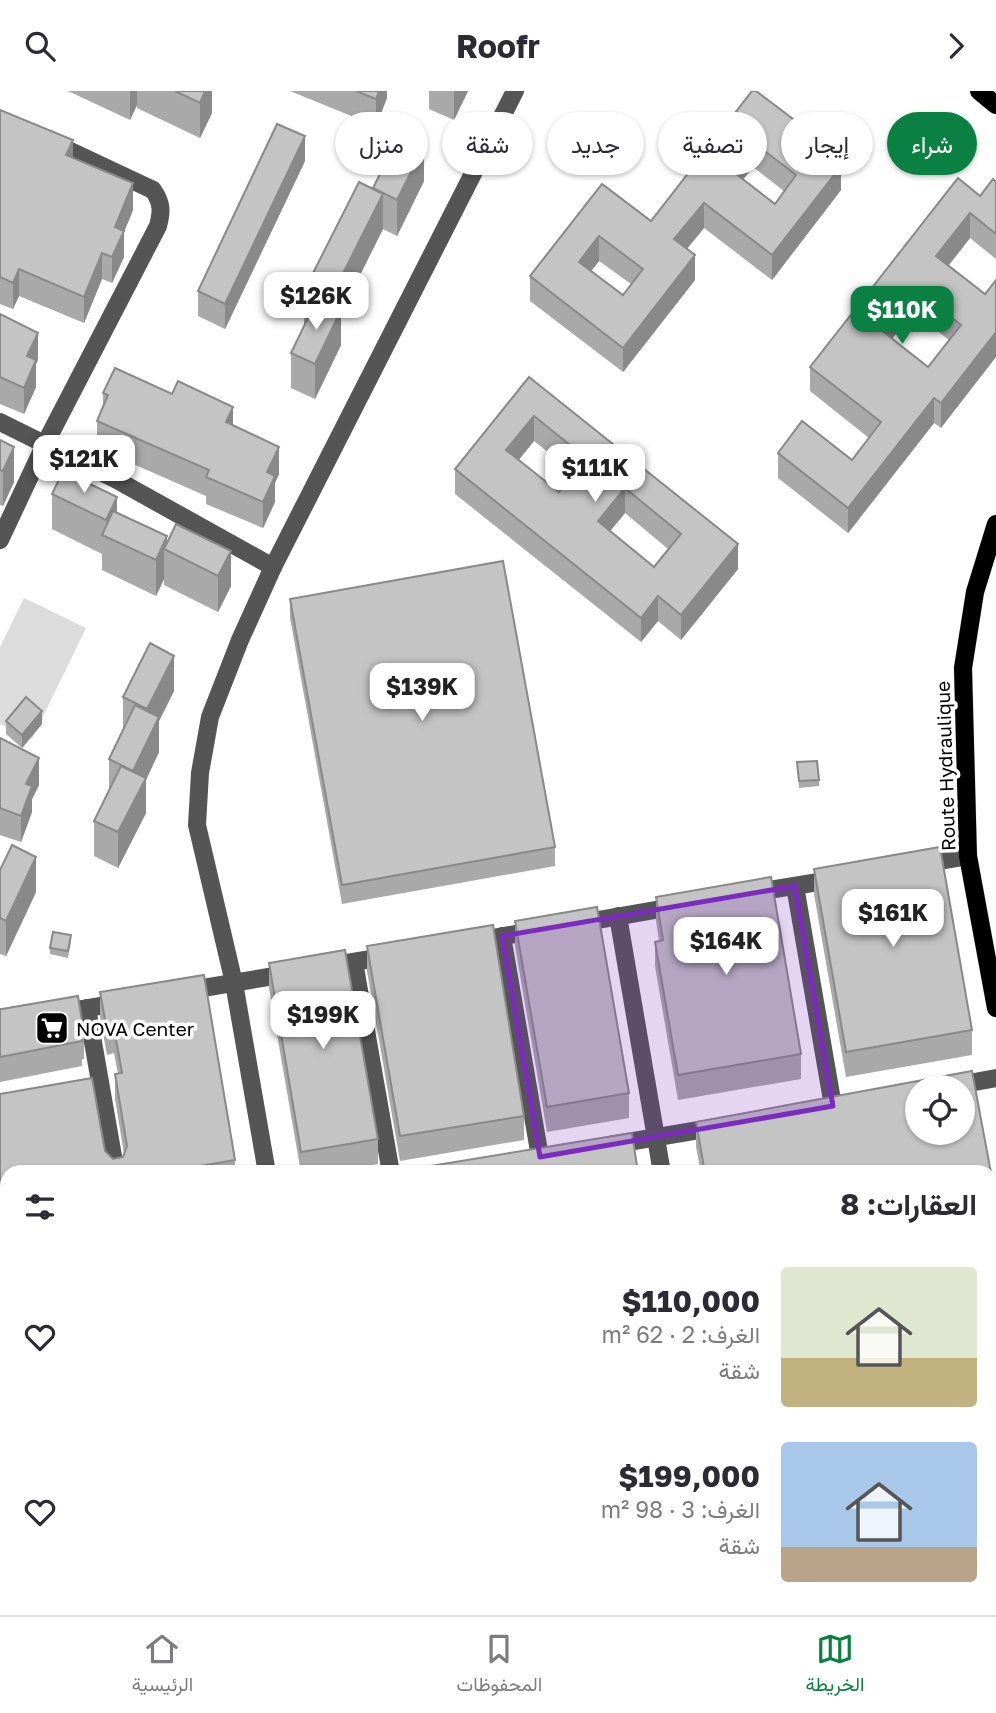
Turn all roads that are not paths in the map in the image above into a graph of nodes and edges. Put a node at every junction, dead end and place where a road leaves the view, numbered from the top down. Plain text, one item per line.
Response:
1 (515, 91) edge
2 (979, 91) edge
3 (996, 105) edge
4 (35, 135) edge
5 (0, 422) edge
6 (45, 443) junction
7 (996, 524) edge
8 (0, 540) edge
9 (274, 567) junction
10 (968, 856) junction
11 (901, 867) edge
12 (848, 877) edge
13 (795, 886) junction
14 (740, 895) edge
15 (699, 902) edge
16 (618, 916) junction
17 (502, 936) junction
18 (448, 946) edge
19 (408, 953) edge
20 (355, 962) junction
21 (234, 983) junction
22 (173, 993) edge
23 (136, 1000) edge
24 (87, 1008) junction
25 (996, 1008) edge
26 (37, 1017) edge
27 (996, 1078) edge
28 (975, 1082) edge
29 (833, 1107) edge
30 (738, 1123) edge
31 (656, 1137) junction
32 (592, 1148) edge
33 (540, 1157) edge
34 (114, 1165) edge
35 (266, 1165) edge
36 (390, 1165) edge
37 (661, 1165) edge

1 - 9 street
2 - 3 main road
4 - 6 street
5 - 6 street
6 - 8 street
6 - 9 street
7 - 10 main road, Route Hydraulique
9 - 21 street
10 - 11 street
10 - 25 main road, Route Hydraulique
12 - 13 street
13 - 14 street
13 - 29 street
15 - 16 street
16 - 17 street
16 - 31 street
17 - 18 street
17 - 33 street
19 - 20 street
20 - 21 street
20 - 36 street
21 - 22 street
21 - 35 street
23 - 24 street
24 - 26 street
24 - 34 street
27 - 28 street
30 - 31 street
31 - 32 street
31 - 37 street

